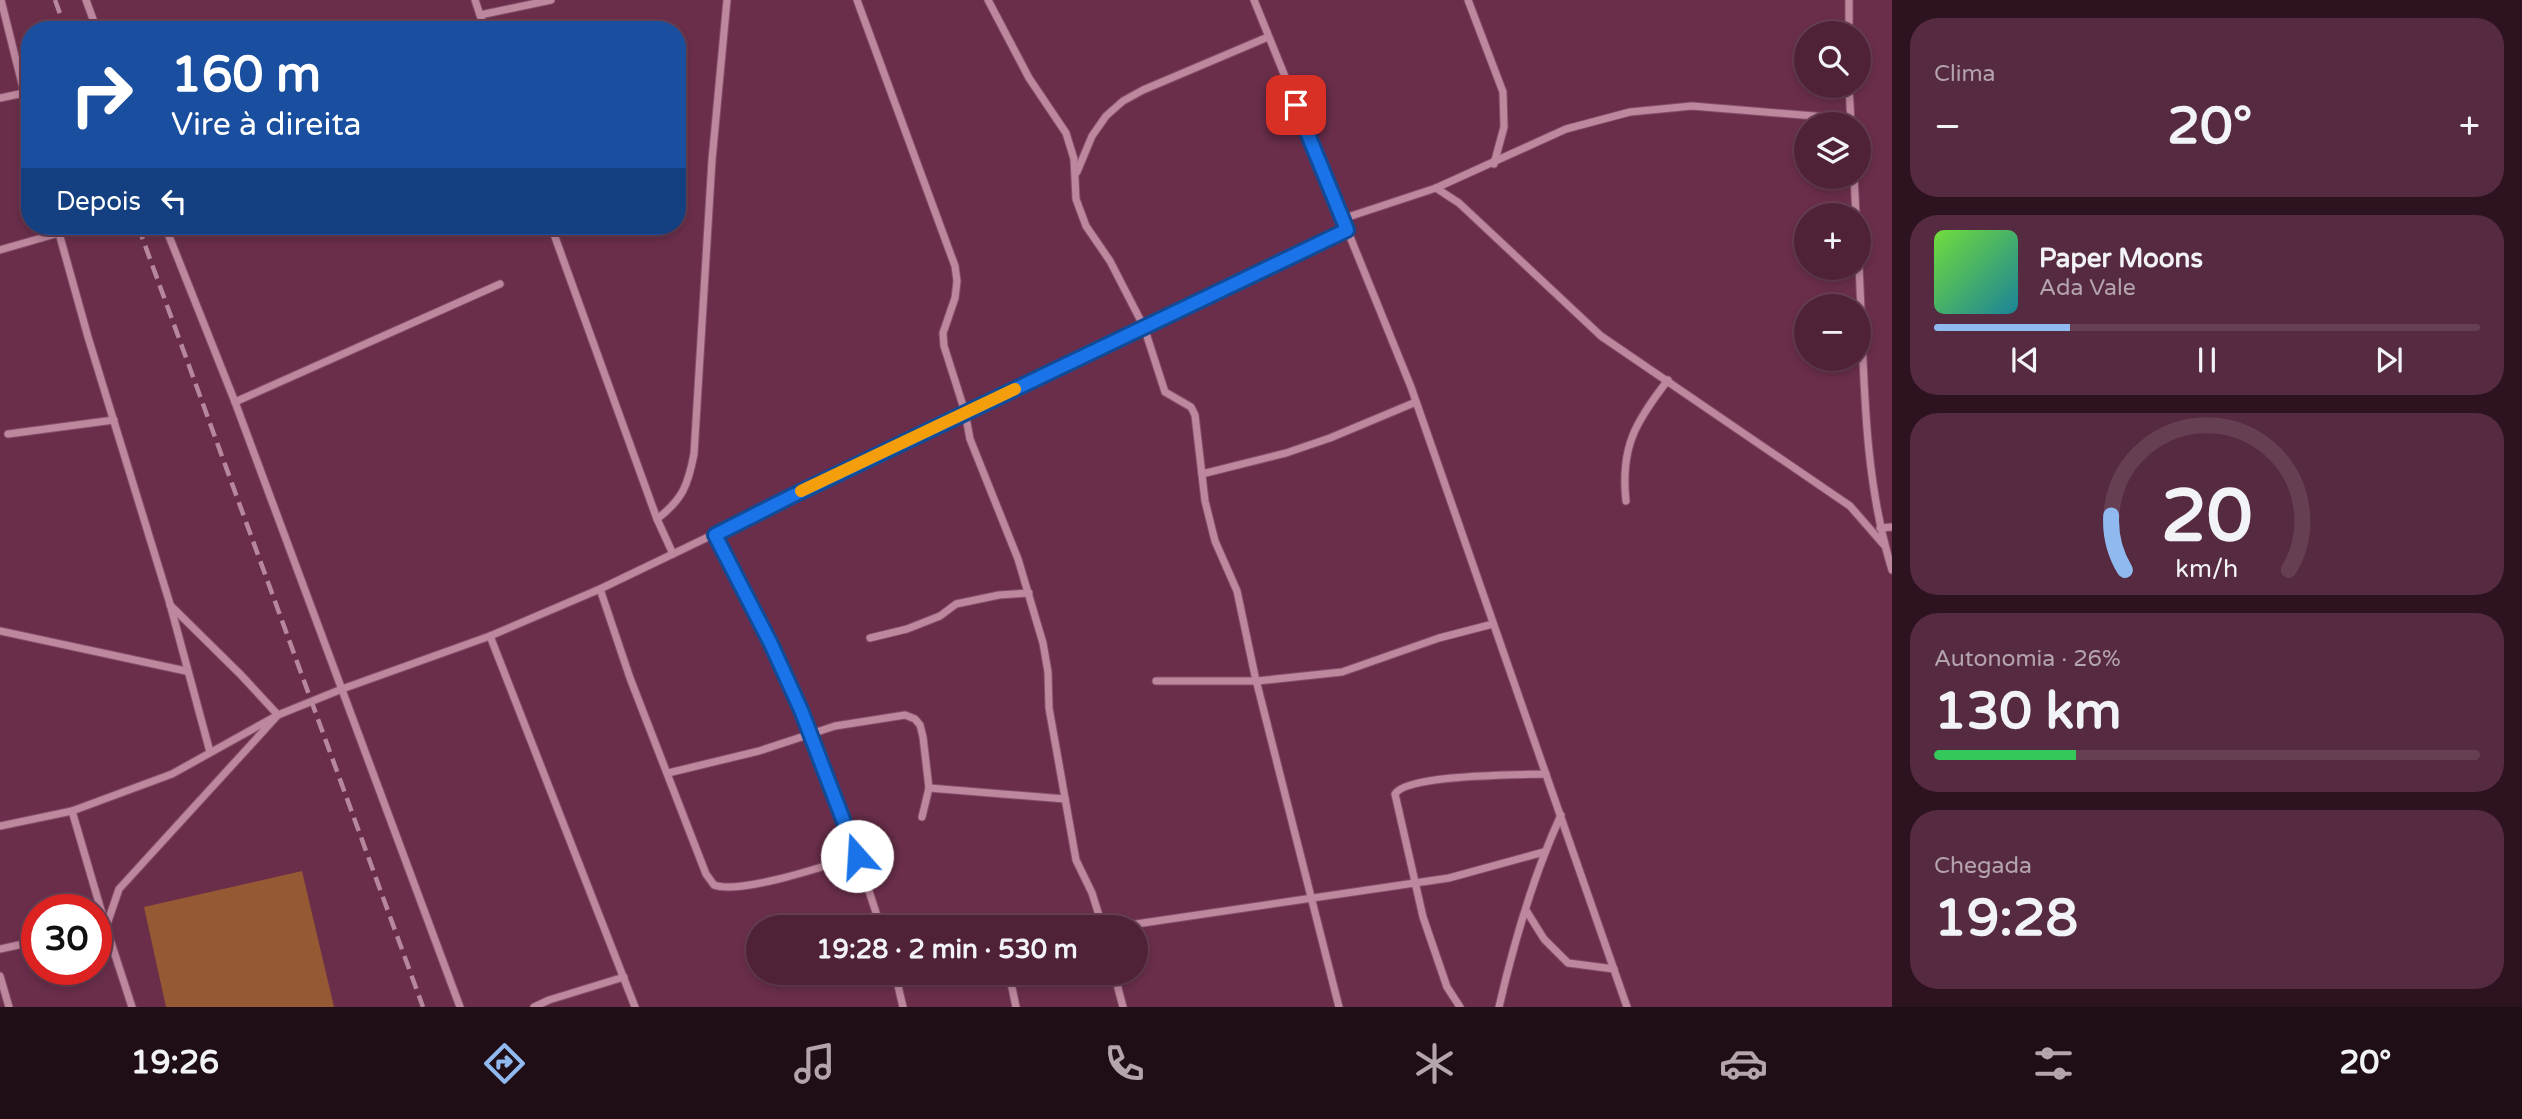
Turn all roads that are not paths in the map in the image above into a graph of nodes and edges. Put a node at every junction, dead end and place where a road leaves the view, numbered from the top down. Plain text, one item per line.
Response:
1 (1, 0) edge
2 (86, 0) edge
3 (475, 0) edge
4 (551, 0) edge
5 (727, 0) edge
6 (857, 0) edge
7 (988, 0) edge
8 (1254, 0) edge
9 (1468, 0) edge
10 (1849, 0) edge
11 (480, 15) junction
12 (94, 21) edge
13 (482, 21) edge
14 (1849, 21) edge
15 (1268, 37) junction
16 (21, 81) edge
17 (21, 94) edge
18 (0, 98) edge
19 (1794, 116) edge
20 (1494, 164) junction
21 (1075, 176) junction
22 (1436, 188) junction
23 (1342, 219) junction
24 (1347, 230) junction
25 (41, 235) edge
26 (60, 235) edge
27 (169, 235) edge
28 (554, 235) edge
29 (0, 250) edge
30 (1859, 280) edge
31 (500, 285) dead end
32 (1144, 327) junction
33 (1668, 380) junction
34 (235, 402) junction
35 (1416, 402) junction
36 (965, 412) junction
37 (114, 420) junction
38 (8, 434) dead end
39 (1202, 474) junction
40 (1626, 501) dead end
41 (657, 519) junction
42 (1892, 527) edge
43 (1880, 528) junction
44 (715, 535) junction
45 (1884, 545) junction
46 (673, 554) junction
47 (1892, 570) edge
48 (600, 589) junction
49 (1028, 593) junction
50 (170, 604) junction
51 (1493, 624) junction
52 (0, 631) edge
53 (490, 636) junction
54 (870, 638) dead end
55 (187, 671) junction
56 (1156, 681) dead end
57 (1256, 681) junction
58 (342, 689) junction
59 (278, 715) junction
60 (811, 732) junction
61 (210, 752) junction
62 (668, 773) junction
63 (1546, 774) junction
64 (929, 788) junction
65 (1065, 799) junction
66 (72, 811) junction
67 (1562, 815) junction
68 (922, 817) dead end
69 (0, 826) edge
70 (1544, 852) junction
71 (857, 856) junction
72 (1414, 884) junction
73 (96, 894) edge
74 (1311, 898) junction
75 (112, 909) edge
76 (1526, 910) junction
77 (877, 915) edge
78 (1099, 915) edge
79 (1148, 922) edge
80 (21, 944) edge
81 (112, 945) edge
82 (0, 949) edge
83 (1614, 969) junction
84 (0, 976) edge
85 (624, 977) junction
86 (897, 985) edge
87 (1011, 985) edge
88 (1117, 985) edge
89 (9, 1007) edge
90 (132, 1007) edge
91 (460, 1007) edge
92 (534, 1007) edge
93 (635, 1007) edge
94 (903, 1007) edge
95 (1016, 1007) edge
96 (1123, 1007) edge
97 (1339, 1007) edge
98 (1460, 1007) edge
99 (1499, 1007) edge
100 (1627, 1007) edge

1 - 16 street
2 - 12 street
3 - 11 street
4 - 11 street
5 - 41 street
6 - 36 street
7 - 21 street
8 - 15 street
9 - 20 street
10 - 14 street
11 - 13 street
15 - 21 street
15 - 23 street
17 - 18 street
19 - 20 street
20 - 22 street
21 - 32 street
22 - 23 street
22 - 33 street
23 - 24 street
24 - 32 street
24 - 35 street
25 - 29 street
26 - 37 street
27 - 34 street
28 - 41 street
30 - 43 street
31 - 34 street
32 - 36 street
32 - 39 street
33 - 40 street
33 - 45 street
34 - 58 street
35 - 39 street
35 - 51 street
36 - 44 street
36 - 49 street
37 - 38 street
37 - 50 street
39 - 57 street
41 - 46 street
42 - 43 street
43 - 45 street
44 - 46 street
44 - 60 street
45 - 47 street
46 - 48 street
48 - 53 street
48 - 62 street
49 - 54 street
49 - 65 street
50 - 55 street
50 - 59 street
51 - 57 street
51 - 63 street
52 - 55 street
53 - 58 street
53 - 85 street
55 - 61 street
56 - 57 street
57 - 74 street
58 - 59 street
58 - 91 street
59 - 61 street
59 - 75 street
60 - 62 street
60 - 64 street
60 - 71 street
61 - 66 street
62 - 71 street
63 - 67 street
63 - 72 street
64 - 65 street
64 - 68 street
65 - 78 street
66 - 69 street
66 - 73 street
67 - 70 street
67 - 83 street
70 - 72 street
70 - 76 street
71 - 77 street
72 - 74 street
72 - 98 street
74 - 79 street
74 - 97 street
76 - 83 street
76 - 99 street
80 - 82 street
81 - 90 street
83 - 100 street
84 - 89 street
85 - 92 street
85 - 93 street
86 - 94 street
87 - 95 street
88 - 96 street

